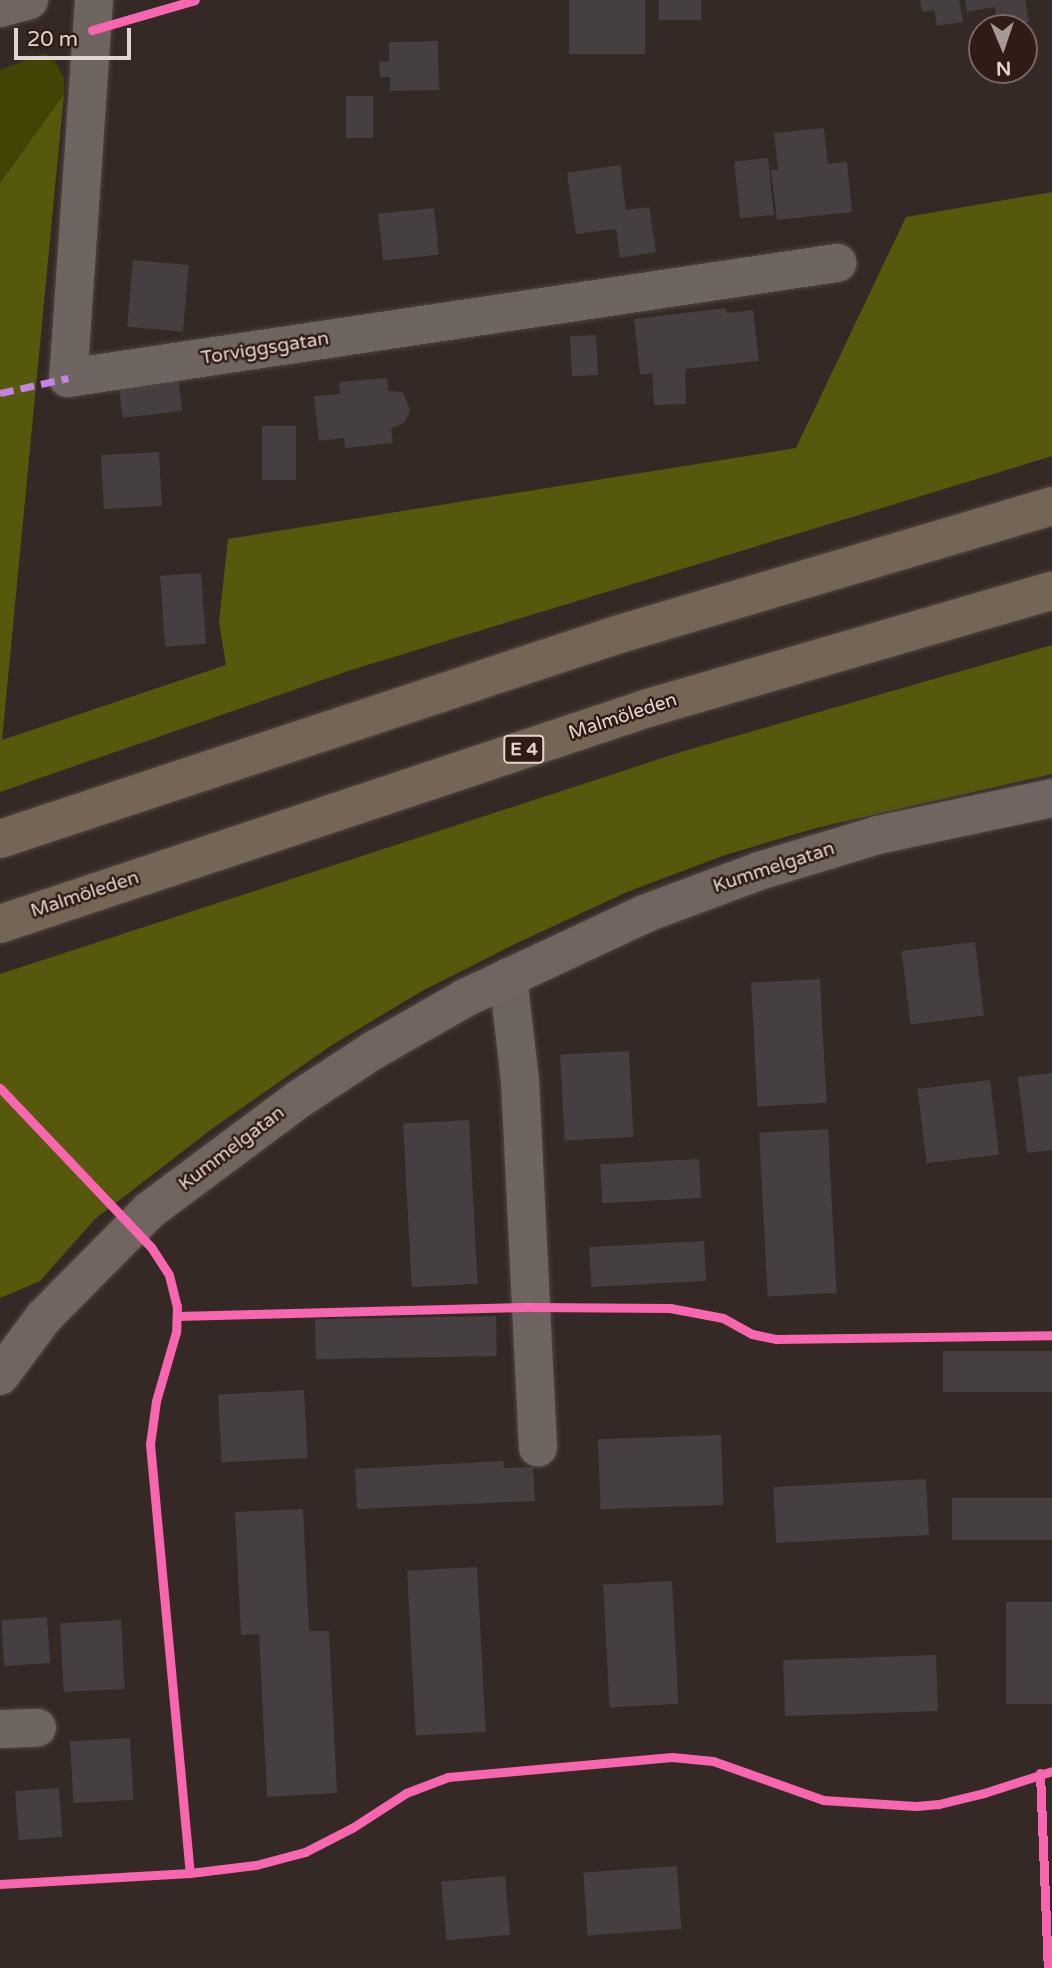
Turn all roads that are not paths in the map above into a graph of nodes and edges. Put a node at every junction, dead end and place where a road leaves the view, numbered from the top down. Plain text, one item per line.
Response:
1 (29, 0) edge
2 (94, 0) edge
3 (0, 8) edge
4 (837, 263) dead end
5 (1052, 506) edge
6 (1052, 590) edge
7 (1052, 798) edge
8 (0, 839) edge
9 (0, 924) edge
10 (508, 977) junction
11 (0, 1376) edge
12 (538, 1448) dead end
13 (37, 1728) dead end
14 (0, 1729) edge

1 - 3 street
2 - 4 street, Torviggsgatan
5 - 8 highway
6 - 9 highway, Malmöleden / E 4
7 - 10 street, Kummelgatan
10 - 11 street, Kummelgatan
10 - 12 street
13 - 14 street

